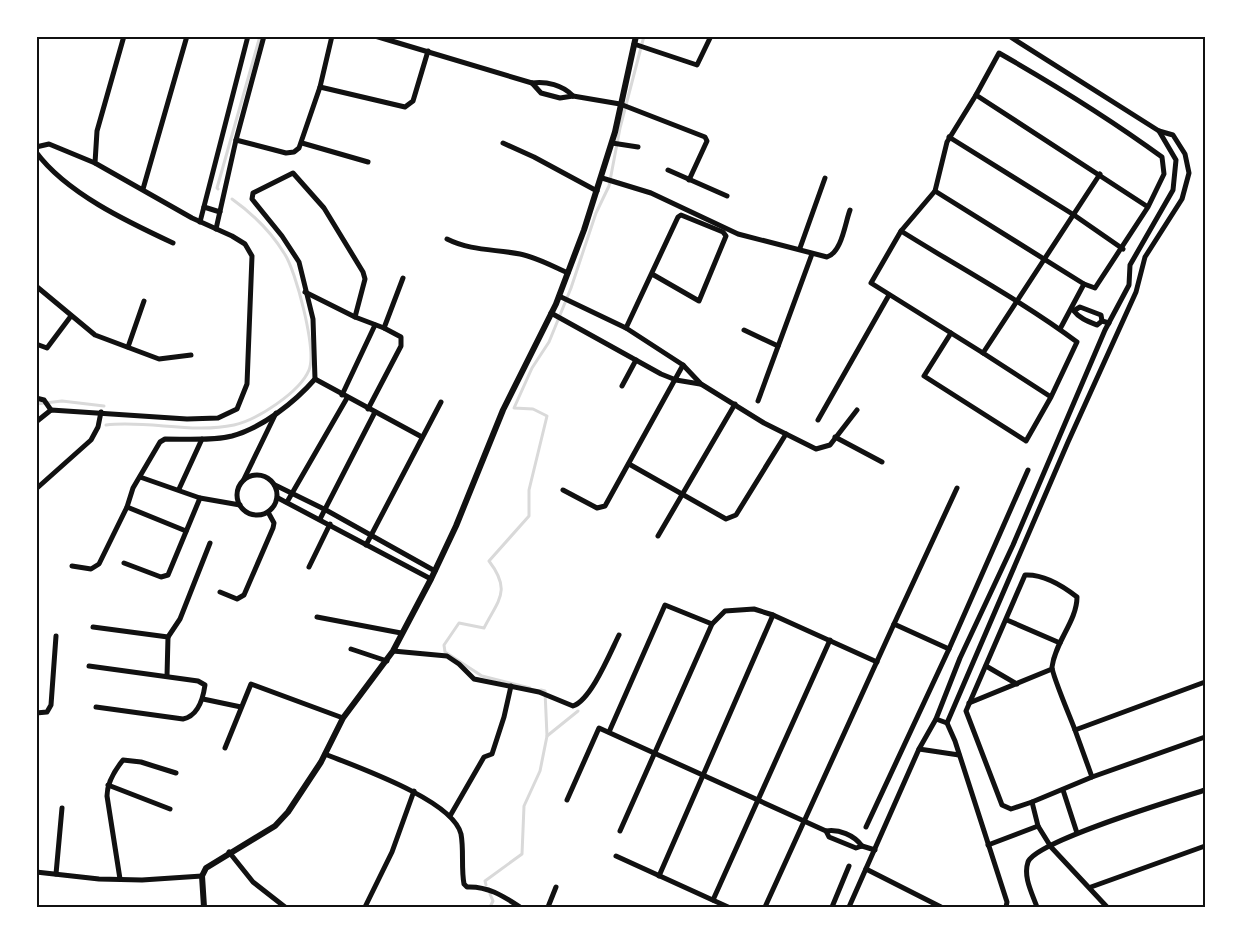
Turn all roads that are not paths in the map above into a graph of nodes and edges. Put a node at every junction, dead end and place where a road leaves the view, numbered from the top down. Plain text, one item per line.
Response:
1 (124, 36) edge
2 (188, 36) edge
3 (248, 36) edge
4 (264, 36) edge
5 (332, 36) edge
6 (375, 36) edge
7 (636, 36) edge
8 (711, 36) edge
9 (1009, 36) edge
10 (637, 45) junction
11 (428, 51) junction
12 (532, 83) junction
13 (320, 87) junction
14 (976, 94) junction
15 (573, 96) junction
16 (625, 106) junction
17 (1159, 131) junction
18 (949, 137) junction
19 (236, 140) junction
20 (302, 143) junction
21 (503, 143) dead end
22 (616, 144) junction
23 (36, 147) edge
24 (638, 147) dead end
25 (36, 152) edge
26 (368, 162) dead end
27 (95, 163) junction
28 (668, 170) dead end
29 (1100, 174) junction
30 (825, 178) dead end
31 (607, 180) junction
32 (689, 180) junction
33 (142, 189) junction
34 (597, 191) junction
35 (935, 191) junction
36 (727, 196) dead end
37 (204, 207) junction
38 (1148, 207) junction
39 (850, 210) dead end
40 (220, 212) junction
41 (1074, 215) junction
42 (200, 222) junction
43 (216, 229) junction
44 (901, 231) junction
45 (447, 239) dead end
46 (173, 243) dead end
47 (800, 248) junction
48 (1123, 249) junction
49 (812, 254) junction
50 (1045, 258) junction
51 (568, 273) junction
52 (652, 274) junction
53 (403, 278) dead end
54 (1084, 284) junction
55 (36, 286) edge
56 (305, 292) junction
57 (889, 295) junction
58 (560, 297) junction
59 (144, 301) dead end
60 (1016, 302) junction
61 (1073, 309) junction
62 (554, 314) junction
63 (71, 316) junction
64 (355, 317) junction
65 (1102, 321) junction
66 (1109, 323) junction
67 (375, 324) junction
68 (384, 328) junction
69 (626, 328) junction
70 (744, 330) dead end
71 (1060, 330) junction
72 (951, 333) junction
73 (36, 344) edge
74 (778, 346) junction
75 (128, 347) junction
76 (982, 353) junction
77 (192, 355) dead end
78 (636, 360) junction
79 (683, 365) junction
80 (315, 379) junction
81 (676, 380) junction
82 (701, 384) junction
83 (622, 386) dead end
84 (342, 394) junction
85 (1051, 397) junction
86 (36, 398) edge
87 (347, 398) junction
88 (758, 401) dead end
89 (442, 402) dead end
90 (735, 404) junction
91 (49, 408) junction
92 (368, 409) junction
93 (857, 410) dead end
94 (101, 412) junction
95 (276, 412) junction
96 (375, 412) junction
97 (818, 420) dead end
98 (36, 422) edge
99 (786, 434) junction
100 (422, 437) junction
101 (836, 437) junction
102 (1058, 438) junction
103 (202, 439) junction
104 (1068, 442) junction
105 (882, 462) dead end
106 (629, 464) junction
107 (1028, 470) dead end
108 (140, 477) junction
109 (244, 479) junction
110 (275, 485) junction
111 (958, 488) dead end
112 (36, 489) edge
113 (179, 489) junction
114 (562, 490) dead end
115 (291, 493) junction
116 (682, 495) junction
117 (200, 498) junction
118 (278, 498) junction
119 (287, 502) junction
120 (240, 505) junction
121 (127, 507) junction
122 (326, 510) junction
123 (268, 512) junction
124 (320, 520) junction
125 (330, 524) junction
126 (186, 531) junction
127 (371, 535) junction
128 (658, 536) dead end
129 (210, 543) dead end
130 (366, 545) junction
131 (124, 563) dead end
132 (72, 566) dead end
133 (309, 567) dead end
134 (435, 571) junction
135 (431, 579) junction
136 (220, 592) dead end
137 (773, 615) junction
138 (317, 617) dead end
139 (1007, 620) junction
140 (712, 624) junction
141 (894, 624) junction
142 (93, 627) dead end
143 (401, 634) junction
144 (619, 635) dead end
145 (56, 636) dead end
146 (168, 637) junction
147 (830, 640) junction
148 (1060, 643) junction
149 (352, 649) dead end
150 (949, 649) junction
151 (393, 651) junction
152 (387, 661) junction
153 (877, 662) junction
154 (88, 666) dead end
155 (986, 666) junction
156 (1052, 669) junction
157 (167, 676) junction
158 (1205, 682) edge
159 (1017, 684) junction
160 (510, 686) junction
161 (203, 699) junction
162 (969, 703) junction
163 (241, 707) junction
164 (96, 708) dead end
165 (36, 713) edge
166 (343, 718) junction
167 (936, 719) junction
168 (947, 723) junction
169 (1075, 730) junction
170 (609, 732) junction
171 (1205, 736) edge
172 (225, 748) dead end
173 (920, 749) junction
174 (655, 753) junction
175 (325, 754) junction
176 (959, 756) junction
177 (176, 773) dead end
178 (703, 775) junction
179 (1092, 777) junction
180 (108, 785) junction
181 (1063, 790) junction
182 (1205, 790) edge
183 (414, 791) junction
184 (567, 800) dead end
185 (758, 800) junction
186 (1032, 802) junction
187 (62, 808) dead end
188 (170, 809) dead end
189 (450, 816) junction
190 (803, 821) junction
191 (1038, 826) junction
192 (866, 827) dead end
193 (620, 831) dead end
194 (826, 831) junction
195 (1077, 833) junction
196 (988, 845) junction
197 (862, 846) junction
198 (1205, 846) edge
199 (1051, 847) junction
200 (875, 850) junction
201 (229, 852) junction
202 (616, 856) dead end
203 (849, 866) dead end
204 (866, 869) junction
205 (36, 872) edge
206 (56, 874) junction
207 (202, 876) junction
208 (659, 876) junction
209 (120, 879) junction
210 (556, 887) dead end
211 (1091, 887) junction
212 (714, 900) junction
213 (204, 907) edge
214 (285, 907) edge
215 (365, 907) edge
216 (520, 907) edge
217 (548, 907) edge
218 (728, 907) edge
219 (765, 907) edge
220 (832, 907) edge
221 (849, 907) edge
222 (941, 907) edge
223 (1006, 907) edge
224 (1037, 907) edge
225 (1107, 907) edge

1 - 27 street
2 - 33 street
3 - 37 street
4 - 19 street
5 - 13 street
6 - 11 street
7 - 10 street
8 - 10 street
9 - 17 street
10 - 16 street
11 - 12 street
11 - 13 street
12 - 15 street
12 - 15 street
13 - 20 street
14 - 18 street
14 - 29 street
14 - 38 street
15 - 16 street
16 - 22 street
16 - 32 street
17 - 66 street
17 - 104 street
18 - 35 street
18 - 41 street
19 - 20 street
19 - 40 street
20 - 26 street
21 - 34 street
22 - 24 street
22 - 31 street
23 - 27 street
25 - 46 street
27 - 33 street
28 - 32 street
29 - 38 street
29 - 41 street
30 - 47 street
31 - 34 street
31 - 47 street
32 - 36 street
33 - 42 street
34 - 51 street
35 - 44 street
35 - 50 street
37 - 40 street
37 - 42 street
38 - 48 street
39 - 49 street
40 - 43 street
41 - 48 street
41 - 50 street
42 - 43 street
43 - 94 street
44 - 57 street
44 - 60 street
45 - 51 street
47 - 49 street
48 - 54 street
49 - 74 street
50 - 54 street
50 - 60 street
51 - 58 street
52 - 52 street
52 - 69 street
53 - 68 street
54 - 61 street
55 - 63 street
56 - 64 street
56 - 64 street
56 - 80 street
57 - 72 street
57 - 97 street
58 - 62 street
58 - 69 street
59 - 75 street
60 - 71 street
60 - 76 street
61 - 65 street
61 - 65 street
61 - 71 street
62 - 78 street
62 - 134 street
63 - 73 street
63 - 75 street
64 - 67 street
65 - 66 street
66 - 102 street
67 - 68 street
67 - 84 street
68 - 92 street
69 - 79 street
70 - 74 street
71 - 85 street
72 - 76 street
72 - 85 street
74 - 88 street
75 - 77 street
76 - 85 street
78 - 81 street
78 - 83 street
79 - 81 street
79 - 82 street
80 - 84 street
80 - 95 street
81 - 82 street
81 - 106 street
82 - 90 street
84 - 87 street
86 - 91 street
87 - 92 street
87 - 115 street
89 - 100 street
90 - 99 street
90 - 116 street
91 - 94 street
91 - 98 street
92 - 96 street
93 - 101 street
94 - 112 street
95 - 103 street
95 - 109 street
96 - 100 street
96 - 122 street
99 - 101 street
99 - 116 street
100 - 127 street
101 - 105 street
102 - 104 street
102 - 167 street
103 - 108 street
103 - 113 street
104 - 168 street
106 - 114 street
106 - 116 street
107 - 150 street
108 - 113 street
108 - 121 street
109 - 110 street
109 - 120 street
110 - 115 street
110 - 118 street
111 - 141 street
113 - 117 street
115 - 119 street
115 - 122 street
116 - 128 street
117 - 120 street
117 - 126 street
118 - 119 street
118 - 123 street
119 - 124 street
120 - 123 street
121 - 126 street
121 - 132 street
122 - 124 street
122 - 127 street
123 - 136 street
124 - 125 street
125 - 130 street
125 - 133 street
126 - 131 street
127 - 130 street
127 - 134 street
129 - 146 street
130 - 135 street
134 - 135 street
135 - 143 street
137 - 140 street
137 - 147 street
137 - 178 street
138 - 143 street
139 - 148 street
139 - 148 street
139 - 155 street
140 - 170 street
140 - 174 street
141 - 150 street
141 - 153 street
142 - 146 street
143 - 151 street
144 - 160 street
145 - 165 street
146 - 157 street
147 - 153 street
147 - 185 street
148 - 156 street
149 - 152 street
150 - 192 street
151 - 152 street
151 - 160 street
152 - 166 street
153 - 190 street
154 - 157 street
155 - 159 street
155 - 162 street
156 - 159 street
156 - 169 street
157 - 161 street
158 - 169 street
159 - 162 street
160 - 189 street
161 - 163 street
161 - 164 street
162 - 186 street
163 - 166 street
163 - 172 street
166 - 175 street
167 - 168 street
167 - 173 street
168 - 176 street
169 - 179 street
170 - 174 street
170 - 184 street
171 - 179 street
173 - 176 street
173 - 200 street
174 - 178 street
174 - 193 street
175 - 183 street
175 - 201 street
176 - 196 street
177 - 180 street
178 - 185 street
178 - 208 street
179 - 181 street
180 - 188 street
180 - 209 street
181 - 186 street
181 - 195 street
182 - 195 street
183 - 189 street
183 - 215 street
185 - 190 street
185 - 212 street
186 - 191 street
187 - 206 street
189 - 216 street
190 - 194 street
190 - 219 street
191 - 196 street
191 - 199 street
194 - 197 street
194 - 197 street
195 - 199 street
196 - 223 street
197 - 200 street
198 - 211 street
199 - 211 street
199 - 224 street
200 - 204 street
201 - 207 street
201 - 214 street
202 - 208 street
203 - 220 street
204 - 221 street
204 - 222 street
205 - 206 street
206 - 209 street
207 - 209 street
207 - 213 street
208 - 212 street
210 - 217 street
211 - 225 street
212 - 218 street

